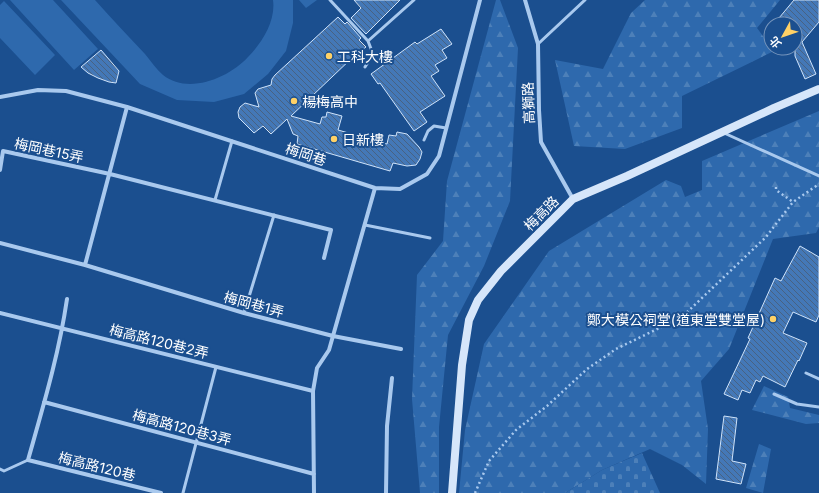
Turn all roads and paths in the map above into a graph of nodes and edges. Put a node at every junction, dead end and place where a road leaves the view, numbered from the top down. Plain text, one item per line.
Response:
1 (330, 0) edge
2 (414, 0) edge
3 (480, 0) edge
4 (525, 0) edge
5 (585, 0) edge
6 (368, 41) junction
7 (538, 44) junction
8 (365, 66) dead end
9 (819, 89) edge
10 (0, 97) edge
11 (127, 107) junction
12 (446, 128) junction
13 (722, 132) junction
14 (424, 140) dead end
15 (232, 141) junction
16 (0, 170) edge
17 (110, 174) junction
18 (819, 176) edge
19 (819, 184) edge
20 (776, 187) dead end
21 (376, 188) junction
22 (573, 199) junction
23 (215, 200) junction
24 (793, 202) junction
25 (274, 215) junction
26 (365, 225) junction
27 (430, 238) dead end
28 (0, 243) edge
29 (324, 258) dead end
30 (84, 265) junction
31 (67, 299) dead end
32 (0, 313) edge
33 (244, 313) junction
34 (63, 328) junction
35 (333, 336) junction
36 (401, 349) dead end
37 (216, 366) junction
38 (806, 373) dead end
39 (392, 378) dead end
40 (819, 380) edge
41 (313, 391) junction
42 (774, 394) dead end
43 (44, 402) junction
44 (819, 407) edge
45 (196, 442) junction
46 (28, 460) junction
47 (0, 469) edge
48 (314, 474) junction
49 (161, 493) edge
50 (183, 493) edge
51 (314, 493) edge
52 (386, 493) edge
53 (452, 493) edge
54 (475, 493) edge

1 - 6 lane
2 - 6 lane
3 - 12 street, 梅岡巷
4 - 7 street, 高獅路
5 - 7 lane
6 - 8 lane
7 - 22 street, 高獅路
9 - 13 street, 梅高路
10 - 11 street, 梅岡巷
11 - 15 street, 梅岡巷
11 - 17 street
12 - 14 lane
12 - 21 street, 梅岡巷
13 - 18 lane
13 - 22 street, 梅高路
15 - 21 street, 梅岡巷
15 - 23 lane
16 - 17 street, 梅岡巷15弄
17 - 23 street, 梅岡巷15弄
17 - 30 street
19 - 24 path
20 - 24 path
21 - 26 street
22 - 53 street, 梅高路
23 - 25 street, 梅岡巷15弄
24 - 54 path
25 - 29 street, 梅岡巷15弄
25 - 33 lane
26 - 27 lane
26 - 35 street
28 - 30 street
30 - 33 street, 梅岡巷1弄
31 - 34 street
32 - 34 street, 梅高路120巷2弄
33 - 35 street, 梅岡巷1弄
34 - 37 street, 梅高路120巷2弄
34 - 43 street
35 - 36 street, 梅岡巷1弄
35 - 41 street
37 - 41 street, 梅高路120巷2弄
37 - 45 lane
38 - 40 lane
39 - 52 street
41 - 48 street
42 - 44 lane
43 - 45 street, 梅高路120巷3弄
43 - 46 street
45 - 48 street, 梅高路120巷3弄
45 - 50 lane
46 - 47 lane
46 - 49 street, 梅高路120巷
48 - 51 street

